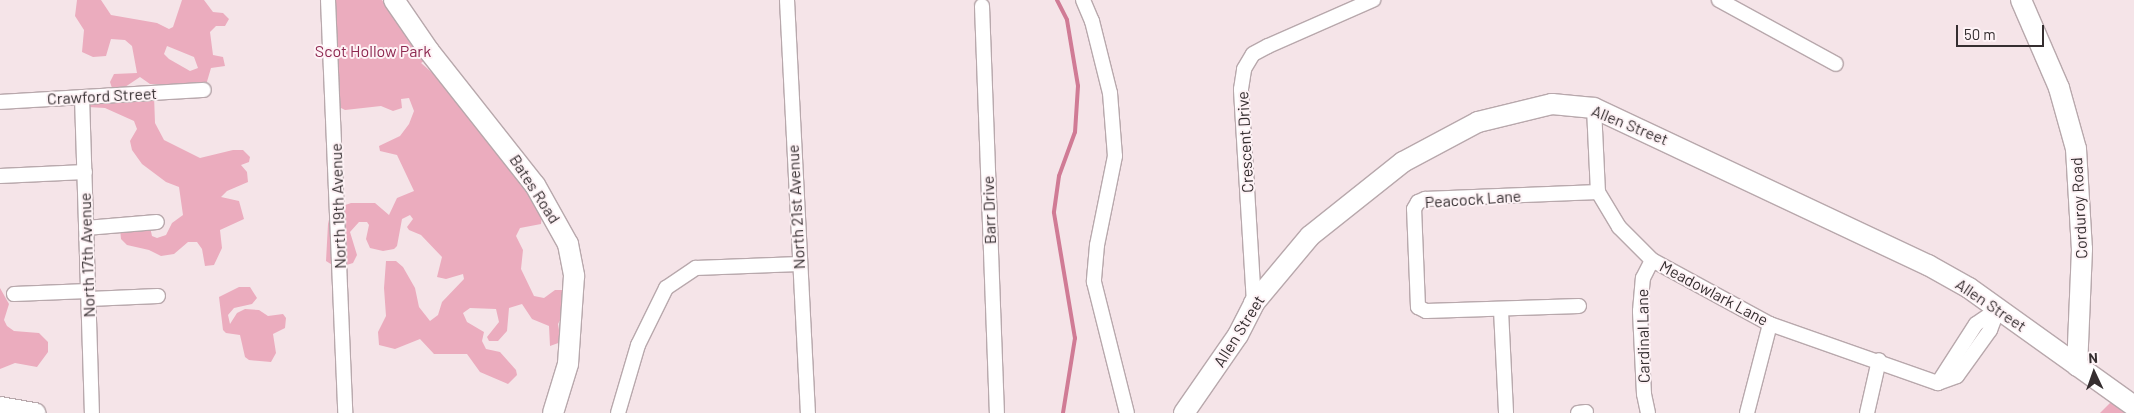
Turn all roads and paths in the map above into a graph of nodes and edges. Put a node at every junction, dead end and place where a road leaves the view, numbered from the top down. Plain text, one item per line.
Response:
1 (328, 0) edge
2 (394, 0) edge
3 (787, 0) edge
4 (1083, 0) edge
5 (1373, 0) edge
6 (1718, 0) edge
7 (2020, 0) edge
8 (1356, 4) edge
9 (982, 6) dead end
10 (1836, 64) dead end
11 (204, 90) dead end
12 (82, 97) junction
13 (0, 102) edge
14 (1594, 108) junction
15 (85, 172) junction
16 (0, 176) edge
17 (1598, 192) junction
18 (157, 222) dead end
19 (86, 228) junction
20 (1652, 260) junction
21 (799, 264) junction
22 (14, 294) dead end
23 (88, 295) junction
24 (158, 296) dead end
25 (1254, 304) junction
26 (1579, 306) dead end
27 (1998, 309) junction
28 (1501, 310) junction
29 (1770, 324) junction
30 (1878, 360) junction
31 (2078, 366) junction
32 (2134, 406) edge
33 (0, 407) edge
34 (1586, 412) edge
35 (35, 413) edge
36 (92, 413) edge
37 (345, 413) edge
38 (553, 413) edge
39 (618, 413) edge
40 (808, 413) edge
41 (997, 413) edge
42 (1127, 413) edge
43 (1184, 413) edge
44 (1506, 413) edge
45 (1578, 413) edge
46 (1648, 413) edge
47 (1747, 413) edge
48 (1867, 413) edge

1 - 37 street, North 19th Avenue
2 - 38 street, Bates Road
3 - 21 street, North 21st Avenue
4 - 42 street
5 - 8 street, Crescent Drive
6 - 10 street
7 - 31 street, Corduroy Road
8 - 25 street, Crescent Drive
9 - 41 street, Barr Drive
11 - 12 street, Crawford Street
12 - 13 street, Crawford Street
12 - 15 street, North 17th Avenue
14 - 17 street, Meadowlark Lane
14 - 25 street, Allen Street
14 - 27 street, Allen Street
15 - 16 street
15 - 19 street, North 17th Avenue
17 - 20 street, Meadowlark Lane
17 - 28 street, Peacock Lane
18 - 19 street
19 - 23 street, North 17th Avenue
20 - 29 street, Meadowlark Lane
20 - 46 street, Cardinal Lane
21 - 39 street
21 - 40 street, North 21st Avenue
22 - 23 street
23 - 24 street
23 - 36 street, North 17th Avenue
25 - 43 street, Allen Street
26 - 28 street, Peacock Lane
27 - 30 street, Meadowlark Lane
27 - 31 street, Allen Street
28 - 44 street
29 - 30 street, Meadowlark Lane
29 - 47 street
30 - 48 street
31 - 32 street, Allen Street
33 - 35 street
34 - 45 street

